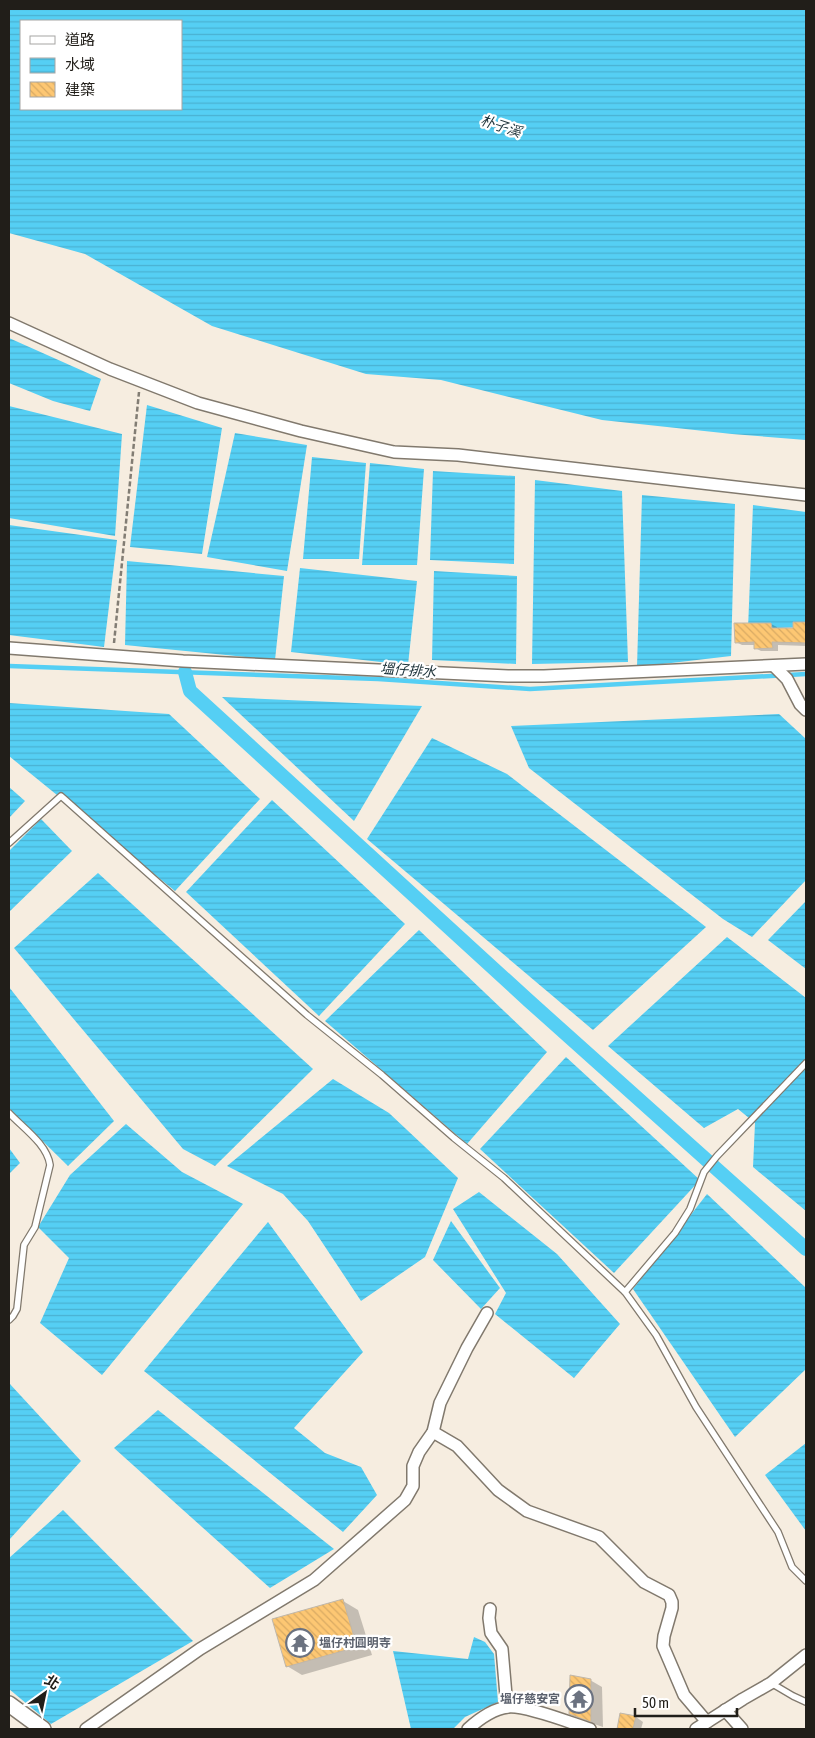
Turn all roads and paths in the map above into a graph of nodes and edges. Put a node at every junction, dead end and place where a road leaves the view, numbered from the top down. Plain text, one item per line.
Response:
1 (9, 323) edge
2 (140, 381) junction
3 (806, 495) edge
4 (9, 648) edge
5 (113, 656) junction
6 (806, 664) edge
7 (774, 666) junction
8 (806, 710) edge
9 (9, 843) edge
10 (806, 1063) edge
11 (9, 1113) edge
12 (625, 1292) junction
13 (486, 1314) dead end
14 (9, 1320) edge
15 (433, 1432) junction
16 (806, 1582) edge
17 (490, 1609) dead end
18 (806, 1655) edge
19 (771, 1683) junction
20 (806, 1702) edge
21 (9, 1704) edge
22 (507, 1707) junction
23 (725, 1710) junction
24 (706, 1722) junction
25 (43, 1729) edge
26 (86, 1729) edge
27 (468, 1729) edge
28 (590, 1729) edge
29 (696, 1729) edge
30 (742, 1729) edge

1 - 2 street
2 - 3 street
2 - 5 path
4 - 5 street
5 - 7 street
6 - 7 street
7 - 8 street
9 - 12 lane
10 - 12 lane
11 - 14 lane
12 - 16 lane
13 - 15 street
15 - 24 street
15 - 26 street
17 - 22 street
18 - 19 street
19 - 20 lane
19 - 23 street
21 - 25 main road
22 - 27 street
22 - 28 street
23 - 24 street
23 - 30 street
24 - 29 street

